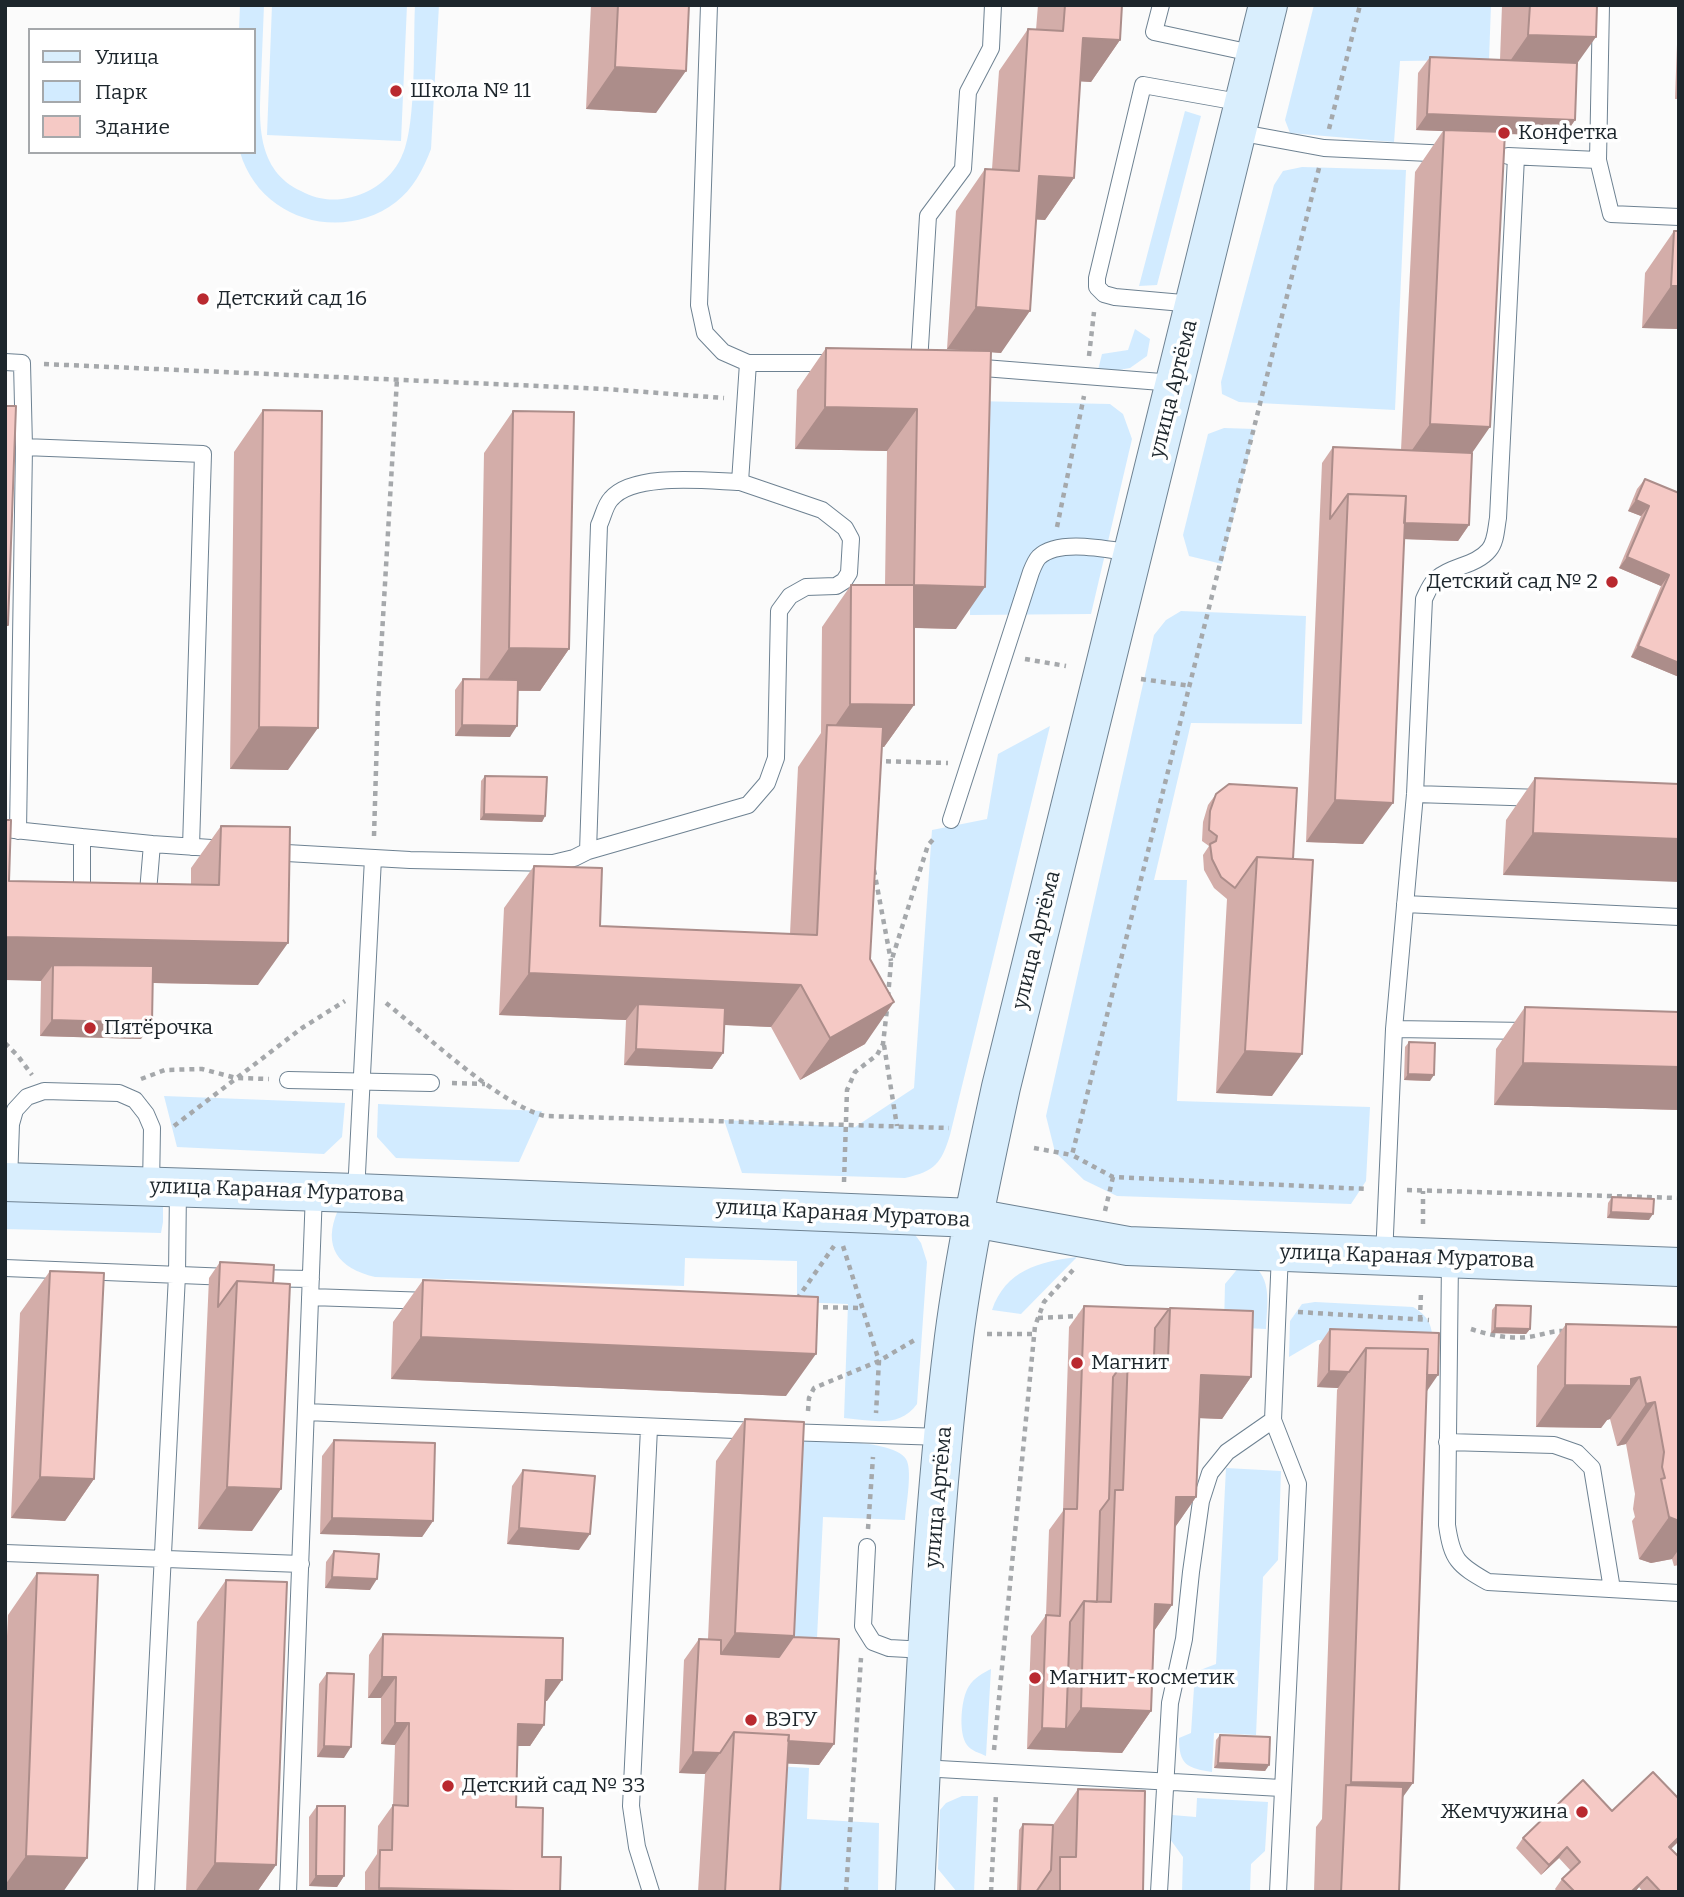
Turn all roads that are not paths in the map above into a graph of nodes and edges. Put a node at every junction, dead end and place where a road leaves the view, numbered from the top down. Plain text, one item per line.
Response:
1 (709, 5) edge
2 (993, 5) edge
3 (1161, 5) edge
4 (1268, 5) edge
5 (1601, 5) edge
6 (1256, 54) junction
7 (1241, 117) junction
8 (1461, 154) edge
9 (1489, 155) edge
10 (1516, 157) junction
11 (1598, 160) junction
12 (1679, 217) edge
13 (1195, 304) junction
14 (13, 363) edge
15 (748, 363) junction
16 (854, 363) edge
17 (919, 363) edge
18 (958, 366) edge
19 (1174, 383) junction
20 (24, 447) junction
21 (740, 482) junction
22 (1133, 553) junction
23 (1415, 793) junction
24 (1554, 799) edge
25 (951, 820) dead end
26 (12, 830) edge
27 (82, 837) junction
28 (152, 844) junction
29 (191, 847) junction
30 (588, 851) junction
31 (373, 858) junction
32 (1405, 904) junction
33 (94, 917) edge
34 (1679, 917) edge
35 (135, 918) edge
36 (1394, 1029) junction
37 (1543, 1031) edge
38 (288, 1080) road end
39 (362, 1082) junction
40 (431, 1083) road end
41 (7, 1182) edge
42 (165, 1187) junction
43 (314, 1192) junction
44 (356, 1193) junction
45 (974, 1218) junction
46 (1280, 1253) junction
47 (1384, 1257) junction
48 (1450, 1259) junction
49 (1679, 1267) edge
50 (5, 1268) edge
51 (177, 1275) junction
52 (311, 1279) junction
53 (310, 1297) junction
54 (449, 1302) edge
55 (306, 1412) junction
56 (1273, 1420) junction
57 (649, 1427) junction
58 (943, 1437) junction
59 (1447, 1441) junction
60 (867, 1547) dead end
61 (5, 1553) edge
62 (163, 1558) junction
63 (301, 1564) junction
64 (1612, 1589) junction
65 (1679, 1593) edge
66 (926, 1650) junction
67 (921, 1768) junction
68 (1164, 1783) junction
69 (1281, 1788) junction
70 (146, 1892) edge
71 (288, 1892) edge
72 (651, 1892) edge
73 (915, 1892) edge
74 (1159, 1892) edge
75 (1278, 1892) edge

1 - 15 lane
2 - 17 lane
3 - 6 lane
4 - 6 main road, улица Артёма
5 - 11 lane
6 - 7 main road, улица Артёма
7 - 8 lane
7 - 13 main road, улица Артёма
7 - 13 lane
9 - 10 lane
10 - 11 lane
10 - 23 lane
11 - 12 lane
13 - 19 main road, улица Артёма
14 - 20 lane
15 - 16 lane
15 - 21 lane
18 - 19 lane
19 - 22 main road, улица Артёма
20 - 26 lane
20 - 29 lane
21 - 30 lane
21 - 30 lane
22 - 25 lane
22 - 45 main road, улица Артёма
23 - 24 lane
23 - 32 lane
26 - 27 lane
27 - 28 lane
27 - 33 lane
28 - 29 lane
28 - 35 lane
29 - 31 lane
30 - 31 lane
31 - 39 lane
32 - 34 lane
32 - 36 lane
36 - 37 lane
36 - 47 lane
38 - 39 lane
39 - 40 lane
39 - 44 lane
41 - 42 main road, улица Караная Муратова
41 - 42 lane
42 - 43 main road, улица Караная Муратова
42 - 51 lane
43 - 44 main road, улица Караная Муратова
43 - 52 lane
44 - 45 main road, улица Караная Муратова
45 - 46 main road, улица Караная Муратова
45 - 58 main road, улица Артёма
46 - 47 main road, улица Караная Муратова
46 - 56 lane
47 - 48 main road, улица Караная Муратова
48 - 49 main road, улица Караная Муратова
48 - 59 lane
50 - 51 lane
51 - 52 lane
51 - 62 lane
52 - 53 lane
53 - 54 lane
53 - 55 lane
55 - 57 lane
55 - 63 lane
56 - 68 lane
56 - 69 lane
57 - 58 lane
57 - 72 lane
58 - 66 main road, улица Артёма
59 - 64 lane
59 - 64 lane
60 - 66 lane
61 - 62 lane
62 - 63 lane
62 - 70 lane
63 - 71 lane
64 - 65 lane
66 - 67 main road, улица Артёма
67 - 68 lane
67 - 73 main road, улица Артёма
68 - 69 lane
68 - 74 lane
69 - 75 lane

